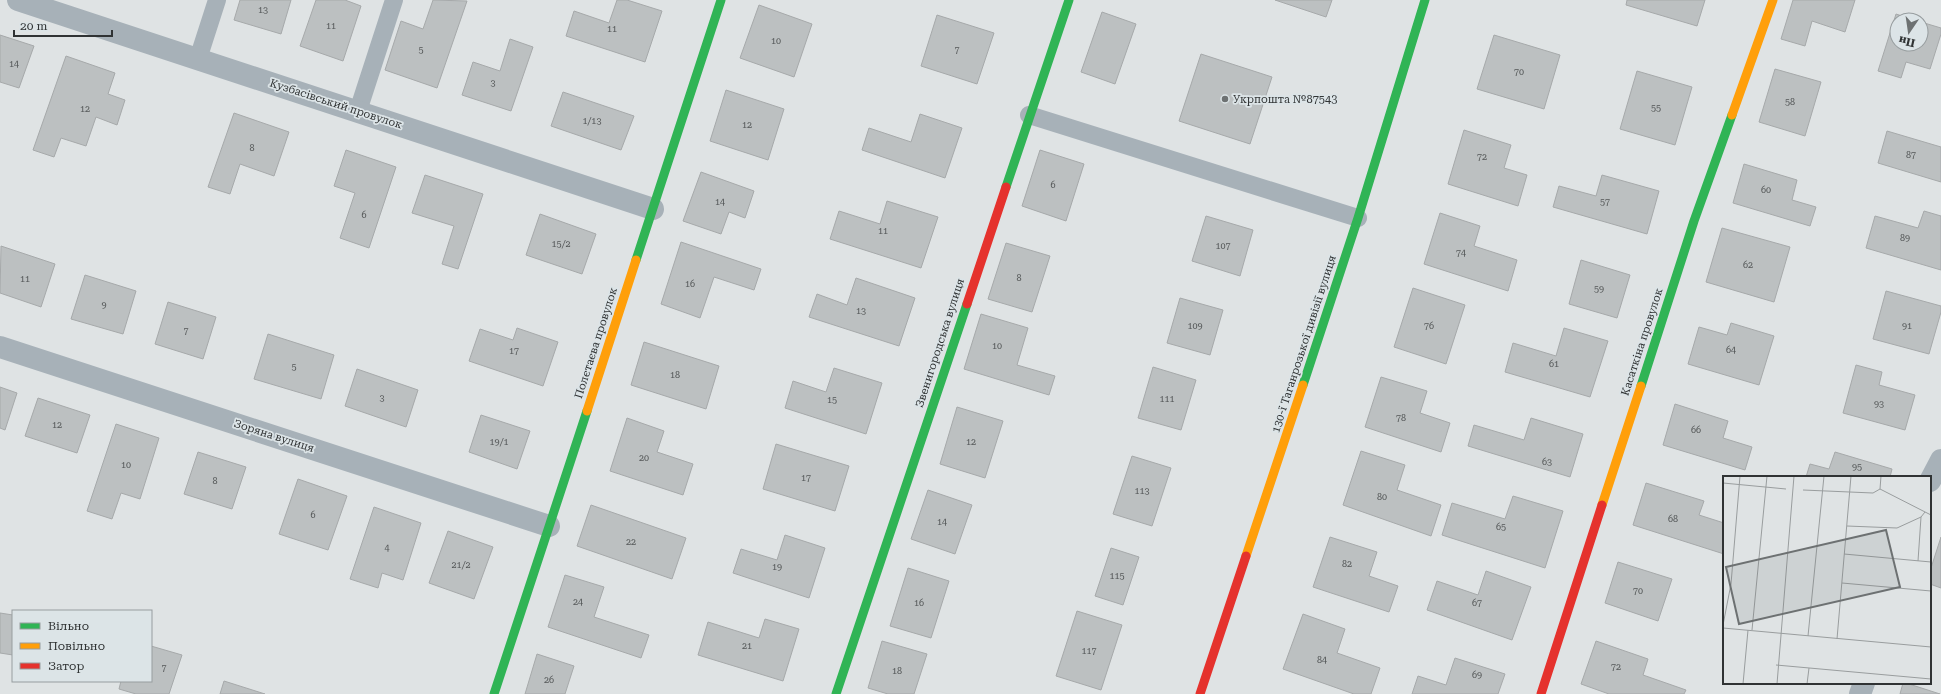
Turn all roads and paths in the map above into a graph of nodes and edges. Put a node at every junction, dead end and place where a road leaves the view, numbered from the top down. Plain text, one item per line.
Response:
1 (18, 0) edge
2 (217, 0) edge
3 (394, 0) edge
4 (721, 0) edge
5 (1069, 0) edge
6 (1425, 0) edge
7 (1773, 0) edge
8 (40, 3) edge
9 (198, 59) junction
10 (358, 111) junction
11 (1029, 115) junction
12 (653, 208) junction
13 (1358, 218) junction
14 (0, 347) edge
15 (1941, 460) edge
16 (1931, 479) edge
17 (1931, 489) edge
18 (1941, 493) edge
19 (549, 526) junction
20 (1864, 684) edge
21 (494, 694) edge
22 (836, 694) edge
23 (1200, 694) edge
24 (1541, 694) edge
25 (1860, 694) edge

1 - 8 street, Кузбасівський провулок
2 - 9 lane
3 - 10 lane
4 - 12 street, Полєтаєва провулок
5 - 11 street, Звенигородська вулиця
6 - 13 street, 130-ї Таганрозької дивізії вулиця
7 - 24 street, Касаткіна провулок
8 - 9 street, Кузбасівський провулок
9 - 10 street, Кузбасівський провулок
10 - 12 street, Кузбасівський провулок
11 - 13 lane
11 - 22 street, Звенигородська вулиця
12 - 19 street, Полєтаєва провулок
13 - 23 street, 130-ї Таганрозької дивізії вулиця
14 - 19 street, Зоряна вулиця
15 - 16 street
17 - 18 street
19 - 21 street, Полєтаєва провулок
20 - 25 street

